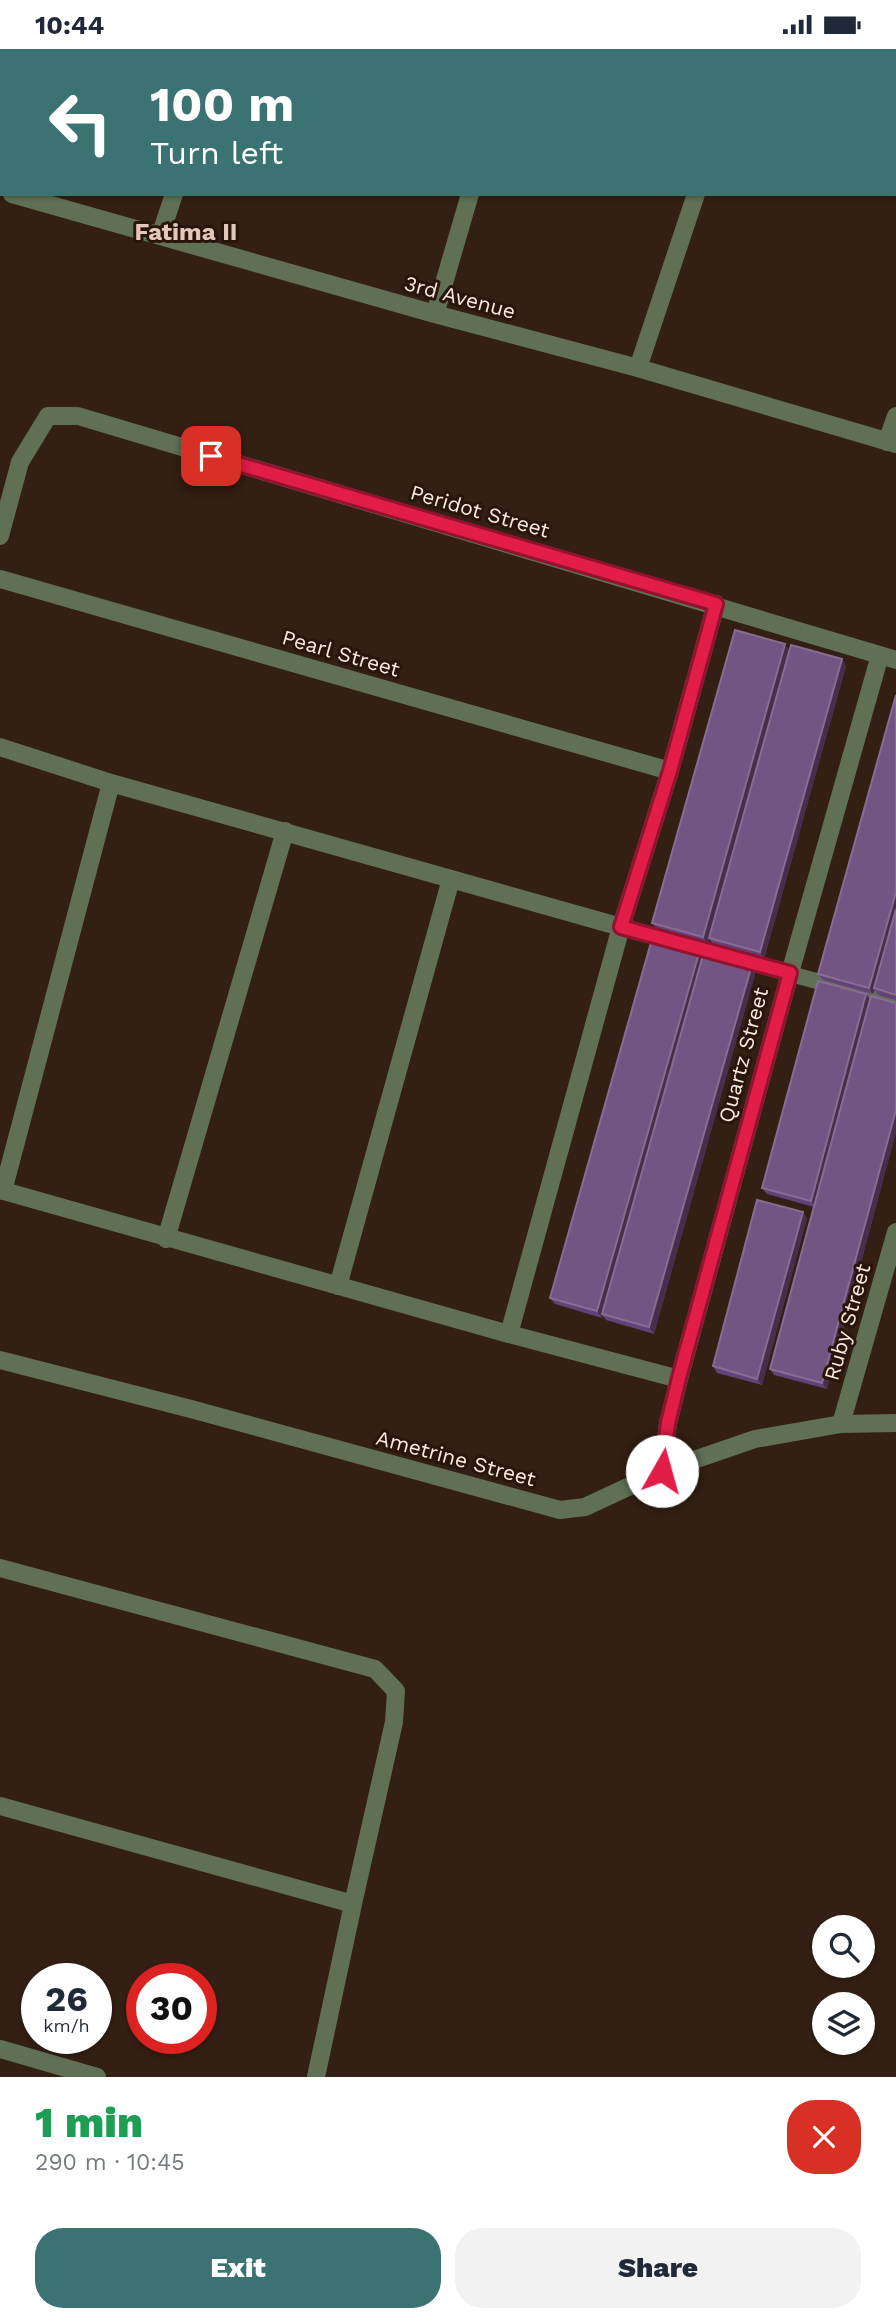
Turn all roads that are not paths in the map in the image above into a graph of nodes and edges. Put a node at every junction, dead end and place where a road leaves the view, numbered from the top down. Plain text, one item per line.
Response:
1 (26, 196) edge
2 (173, 196) edge
3 (469, 196) edge
4 (695, 196) edge
5 (60, 201) edge
6 (160, 236) junction
7 (435, 314) junction
8 (638, 368) junction
9 (896, 416) edge
10 (892, 443) edge
11 (0, 536) edge
12 (0, 579) edge
13 (716, 604) junction
14 (888, 657) edge
15 (0, 747) edge
16 (670, 771) junction
17 (111, 783) junction
18 (285, 831) junction
19 (451, 879) junction
20 (621, 927) junction
21 (790, 973) junction
22 (896, 1003) edge
23 (1, 1191) edge
24 (896, 1232) edge
25 (166, 1238) junction
26 (338, 1286) junction
27 (509, 1334) junction
28 (0, 1360) edge
29 (679, 1378) junction
30 (896, 1423) edge
31 (841, 1424) junction
32 (662, 1471) junction
33 (0, 1567) edge
34 (0, 1807) edge
35 (352, 1904) junction
36 (0, 2049) edge
37 (97, 2077) edge
38 (316, 2077) edge

1 - 5 street, 3rd Avenue
2 - 6 street
3 - 7 street
4 - 8 street
5 - 6 street, 3rd Avenue
6 - 7 street, 3rd Avenue
7 - 8 street, 3rd Avenue
8 - 10 street, 3rd Avenue
9 - 10 street
11 - 13 street, Peridot Street
12 - 16 street, Pearl Street
13 - 14 street, Peridot Street
13 - 16 street
14 - 21 street, Quartz Street
15 - 17 street
16 - 20 street
17 - 18 street
17 - 23 street
18 - 19 street
18 - 25 street
19 - 20 street
19 - 26 street
20 - 21 lane
20 - 27 street
21 - 22 lane
21 - 29 street, Quartz Street
23 - 25 street
24 - 31 street, Ruby Street
25 - 26 street
26 - 27 street
27 - 29 street
28 - 32 street, Ametrine Street
29 - 32 street, Quartz Street
30 - 31 street, Ametrine Street
31 - 32 street, Ametrine Street
33 - 35 street
34 - 35 street
35 - 38 street
36 - 37 street

